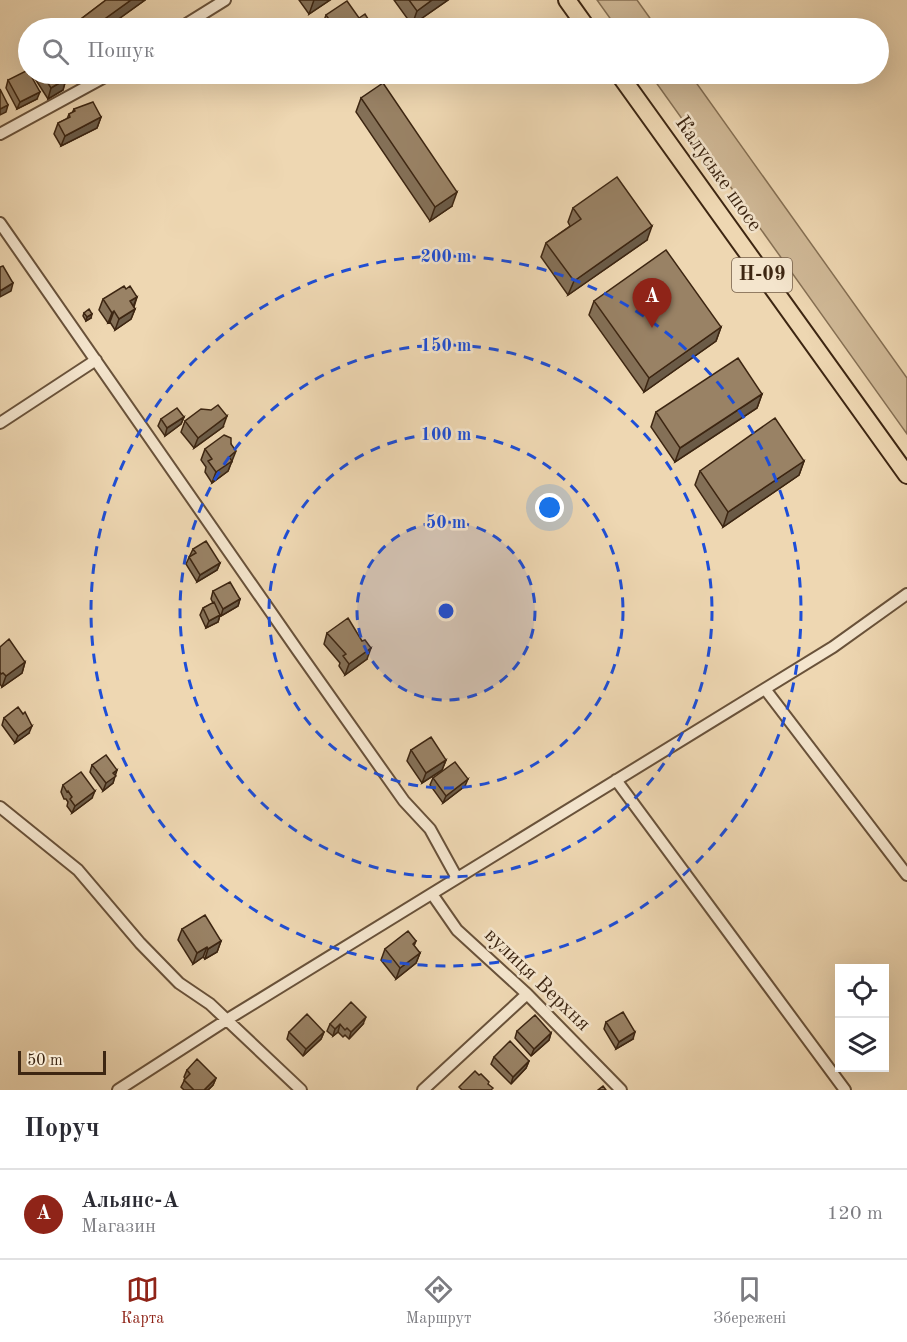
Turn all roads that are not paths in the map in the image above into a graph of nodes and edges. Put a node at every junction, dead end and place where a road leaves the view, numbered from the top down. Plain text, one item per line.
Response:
1 (225, 0) edge
2 (567, 0) edge
3 (196, 18) edge
4 (580, 18) edge
5 (92, 84) edge
6 (626, 84) edge
7 (0, 134) edge
8 (0, 223) edge
9 (96, 360) junction
10 (0, 423) edge
11 (907, 475) edge
12 (907, 594) edge
13 (765, 689) junction
14 (616, 780) junction
15 (0, 807) edge
16 (907, 875) edge
17 (457, 878) junction
18 (432, 894) junction
19 (527, 994) junction
20 (228, 1019) junction
21 (118, 1090) edge
22 (301, 1090) edge
23 (423, 1090) edge
24 (621, 1090) edge
25 (845, 1090) edge

1 - 3 street
2 - 4 main road
5 - 7 street
6 - 11 main road, Калуське шосе / Н-09
8 - 9 street
9 - 10 street
9 - 17 street
12 - 13 street
13 - 14 street
13 - 16 street
14 - 17 street
14 - 25 street
15 - 20 street
17 - 18 street
18 - 19 street, вулиця Верхня
18 - 20 street
19 - 23 street
19 - 24 street, вулиця Верхня
20 - 21 street
20 - 22 street

